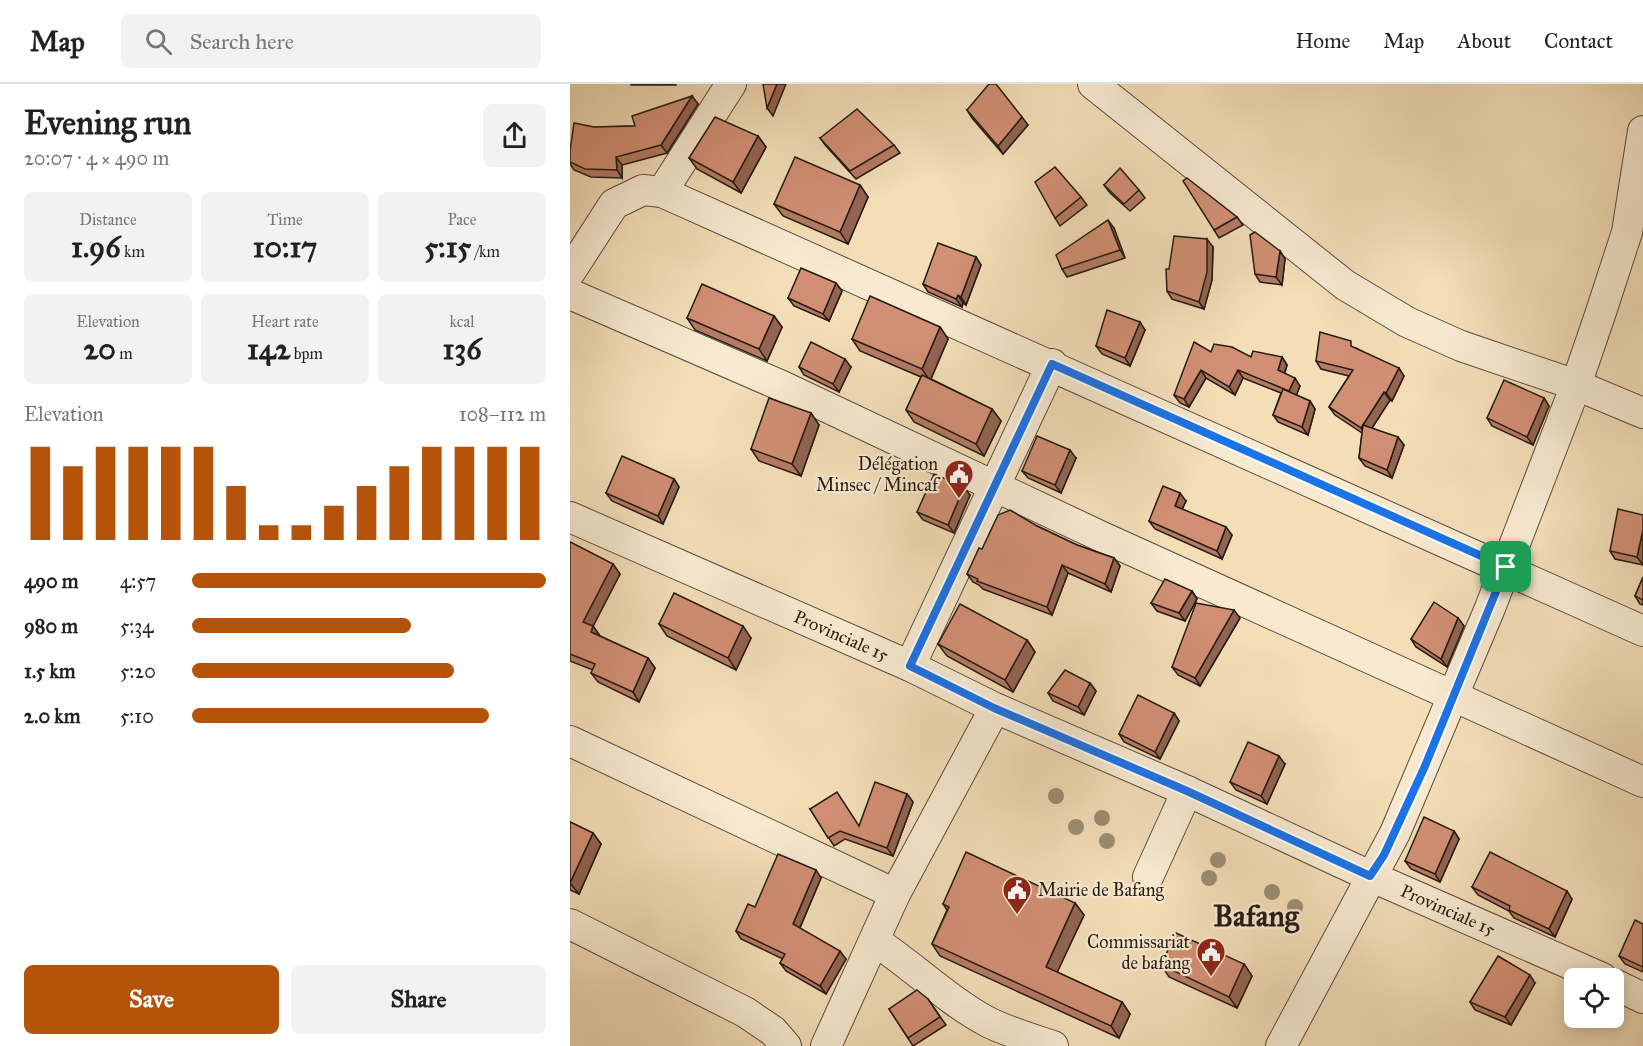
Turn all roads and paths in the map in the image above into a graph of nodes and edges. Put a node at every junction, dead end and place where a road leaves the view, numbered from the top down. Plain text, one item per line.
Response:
1 (731, 84) edge
2 (1094, 84) edge
3 (1643, 131) edge
4 (662, 192) junction
5 (1635, 234) edge
6 (570, 272) edge
7 (570, 294) edge
8 (1052, 364) junction
9 (1576, 385) junction
10 (1643, 413) edge
11 (993, 486) junction
12 (570, 517) edge
13 (1506, 567) junction
14 (1643, 631) edge
15 (910, 666) junction
16 (1453, 696) junction
17 (994, 708) junction
18 (570, 741) edge
19 (1643, 782) edge
20 (1187, 791) junction
21 (1370, 876) junction
22 (1148, 877) dead end
23 (895, 894) junction
24 (570, 924) edge
25 (875, 941) junction
26 (1579, 968) edge
27 (1624, 989) edge
28 (1643, 998) edge
29 (786, 1046) edge
30 (826, 1046) edge
31 (1053, 1046) edge
32 (1281, 1046) edge

1 - 4 street
2 - 9 street
3 - 5 street
4 - 6 street
4 - 8 street
5 - 9 street
7 - 11 street
8 - 11 street
8 - 13 street
9 - 10 street
9 - 13 street
11 - 15 street
11 - 16 street
12 - 15 street, Provinciale 15
13 - 14 street
13 - 16 street
15 - 17 street, Provinciale 15
16 - 19 street
16 - 21 street
17 - 20 street, Provinciale 15
17 - 23 street
18 - 23 street
20 - 21 street, Provinciale 15
20 - 22 street
21 - 26 street, Provinciale 15
21 - 32 street
23 - 25 street
24 - 29 street
25 - 30 street
25 - 31 street
27 - 28 street

